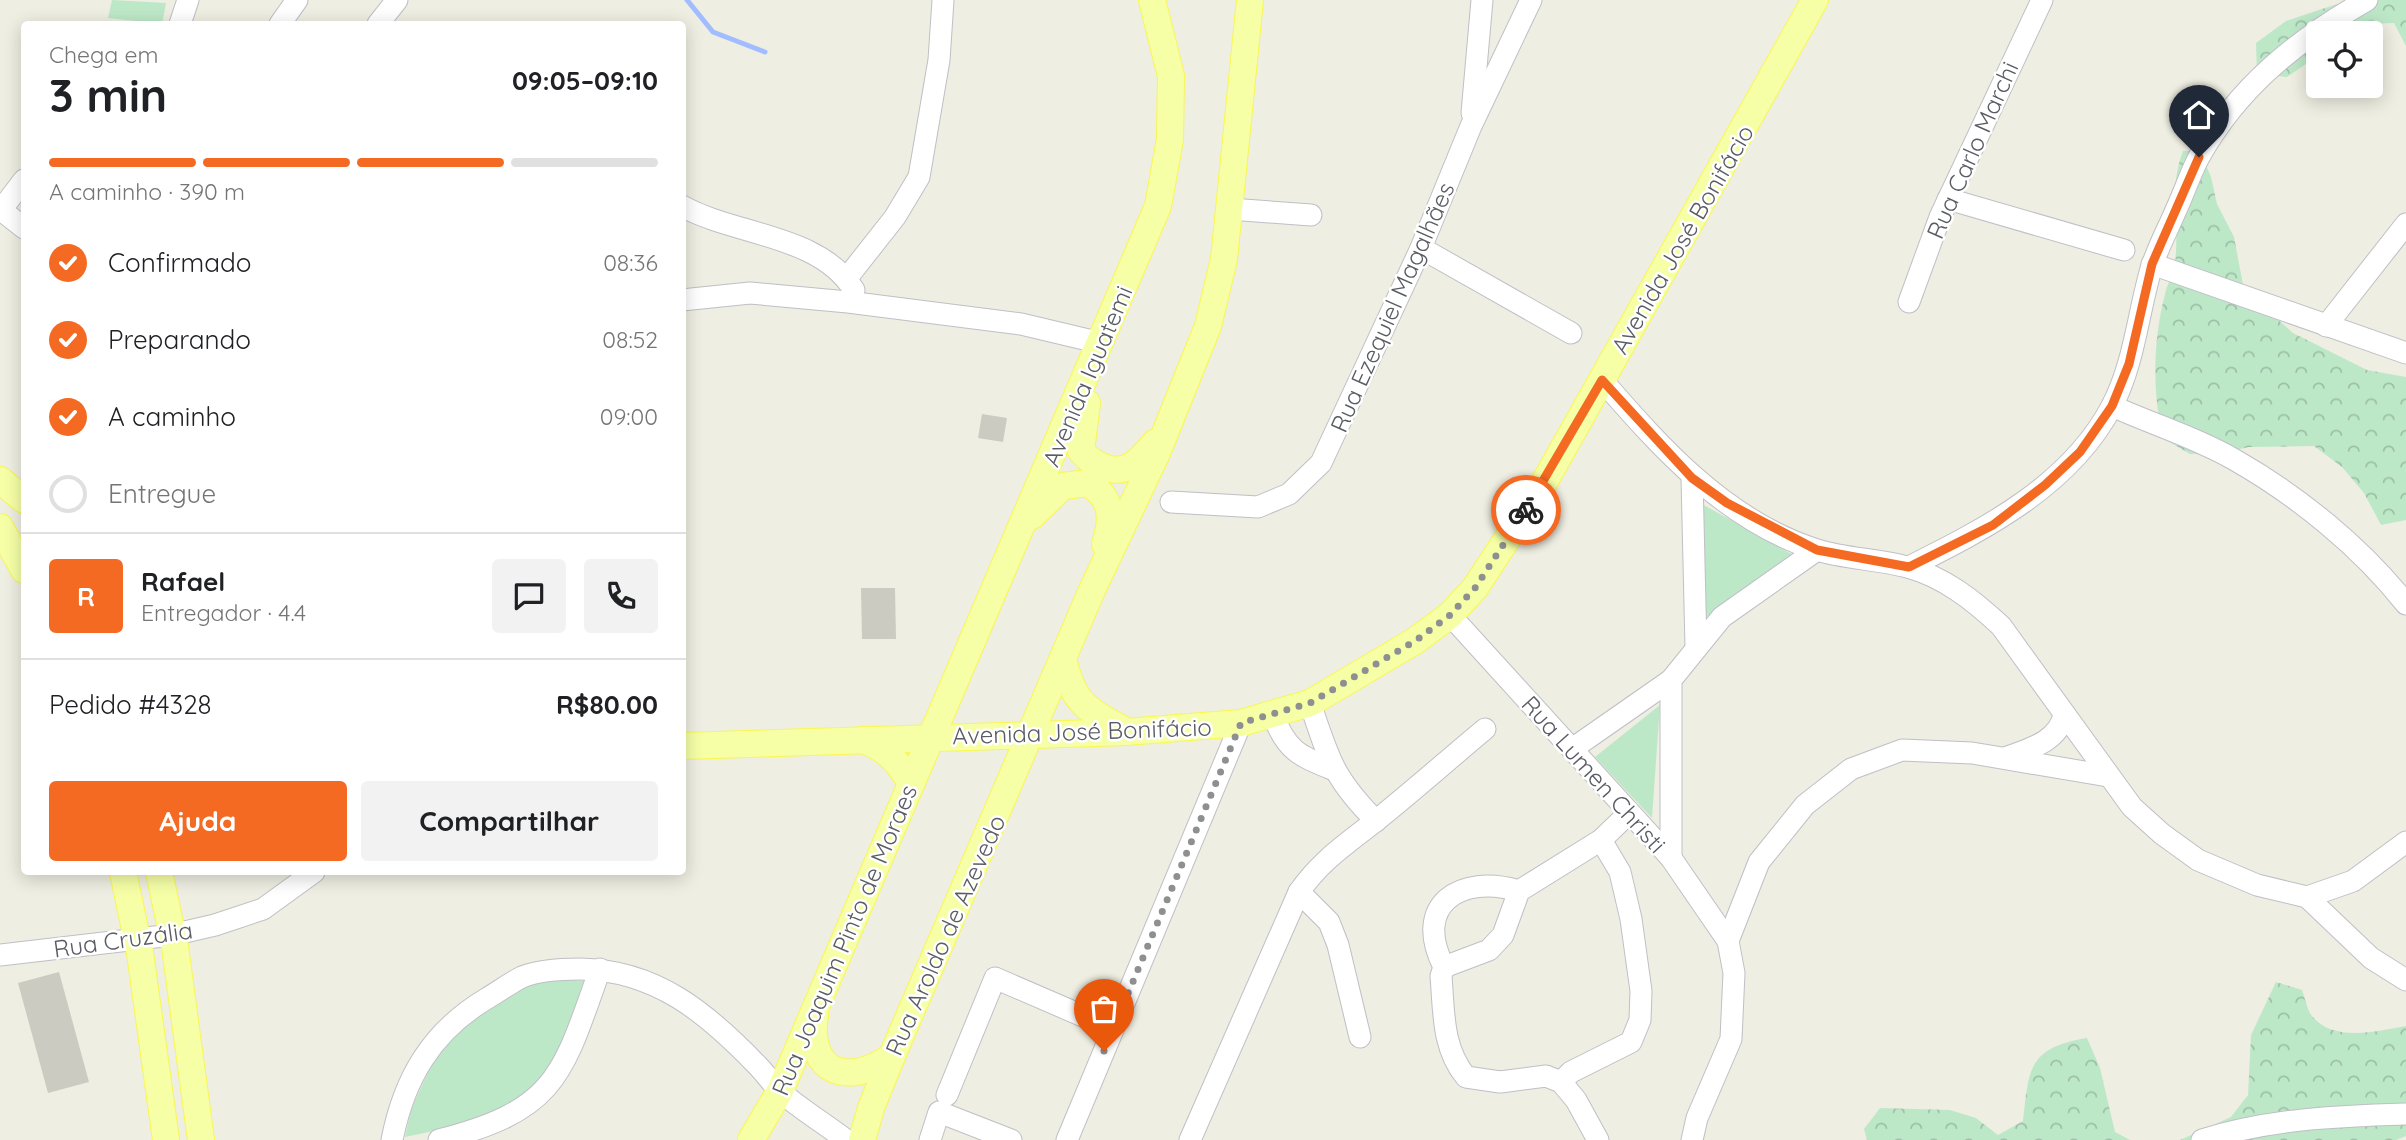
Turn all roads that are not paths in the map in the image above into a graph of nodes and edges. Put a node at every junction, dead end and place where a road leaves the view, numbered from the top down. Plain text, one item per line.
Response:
1 (188, 0) edge
2 (297, 0) edge
3 (397, 0) edge
4 (943, 0) edge
5 (1152, 0) edge
6 (1250, 0) edge
7 (1482, 0) edge
8 (1531, 0) edge
9 (1794, 0) edge
10 (1815, 0) edge
11 (2367, 0) edge
12 (2032, 4) edge
13 (181, 21) edge
14 (282, 21) edge
15 (380, 21) edge
16 (1763, 96) junction
17 (1471, 126) junction
18 (21, 192) edge
19 (1948, 200) junction
20 (686, 208) edge
21 (1230, 209) junction
22 (1311, 215) dead end
23 (14, 219) edge
24 (2406, 224) edge
25 (1421, 248) junction
26 (2124, 250) dead end
27 (2397, 250) edge
28 (2152, 264) junction
29 (846, 278) junction
30 (686, 300) edge
31 (1909, 302) dead end
32 (863, 304) junction
33 (2326, 326) junction
34 (1571, 333) dead end
35 (1100, 346) junction
36 (2406, 353) edge
37 (1602, 380) junction
38 (2112, 406) junction
39 (1164, 435) junction
40 (1692, 478) junction
41 (0, 480) edge
42 (21, 498) edge
43 (1171, 502) dead end
44 (0, 515) edge
45 (0, 527) edge
46 (21, 529) edge
47 (1020, 532) junction
48 (1817, 550) junction
49 (21, 565) edge
50 (1909, 567) junction
51 (1092, 590) junction
52 (2406, 604) edge
53 (1450, 615) junction
54 (1696, 647) junction
55 (1063, 658) junction
56 (1671, 680) junction
57 (1310, 703) junction
58 (1273, 715) junction
59 (2064, 715) junction
60 (1241, 723) junction
61 (1485, 729) dead end
62 (1126, 732) junction
63 (1033, 733) junction
64 (931, 737) junction
65 (862, 740) junction
66 (686, 747) edge
67 (1572, 749) junction
68 (2003, 758) junction
69 (1332, 769) junction
70 (2108, 776) junction
71 (911, 784) junction
72 (1629, 813) junction
73 (1376, 821) junction
74 (1601, 840) junction
75 (2406, 842) edge
76 (1671, 858) junction
77 (124, 875) edge
78 (160, 875) edge
79 (310, 875) edge
80 (1519, 891) junction
81 (1299, 892) junction
82 (2307, 897) junction
83 (1706, 908) junction
84 (1740, 909) junction
85 (172, 935) junction
86 (137, 938) junction
87 (1728, 941) junction
88 (0, 954) edge
89 (1444, 967) junction
90 (600, 970) junction
91 (2406, 980) edge
92 (818, 999) junction
93 (1113, 1029) junction
94 (1360, 1037) dead end
95 (892, 1056) junction
96 (1561, 1082) junction
97 (780, 1091) junction
98 (947, 1095) dead end
99 (2406, 1114) edge
100 (1697, 1118) junction
101 (166, 1140) edge
102 (201, 1140) edge
103 (391, 1140) edge
104 (439, 1140) edge
105 (751, 1140) edge
106 (846, 1140) edge
107 (862, 1140) edge
108 (930, 1140) edge
109 (1012, 1140) edge
110 (1067, 1140) edge
111 (1191, 1140) edge
112 (1598, 1140) edge
113 (1682, 1140) edge
114 (1692, 1140) edge
115 (2202, 1140) edge

1 - 13 street
2 - 14 street
3 - 15 street
4 - 29 street
5 - 35 main road, Avenida Iguatemi
6 - 21 main road
7 - 17 street
8 - 17 street, Rua Ezequiel Magalhães
9 - 16 main road
10 - 16 main road, Avenida José Bonifácio
11 - 28 street
12 - 19 street, Rua Carlo Marchi
16 - 37 main road, Avenida José Bonifácio
17 - 25 street, Rua Ezequiel Magalhães
18 - 23 street
19 - 26 street
19 - 31 street, Rua Carlo Marchi
20 - 29 street
21 - 22 street
21 - 39 main road
24 - 27 street
25 - 34 street
25 - 43 street, Rua Ezequiel Magalhães
27 - 33 street
28 - 33 street
28 - 38 street
29 - 32 street
30 - 32 street
32 - 35 street
33 - 36 street
35 - 39 main road
35 - 47 main road, Avenida Iguatemi
37 - 40 street
37 - 53 main road, Avenida José Bonifácio
38 - 50 street
38 - 52 street
39 - 51 main road
40 - 48 street
40 - 54 street
41 - 42 main road
44 - 46 main road
45 - 49 main road
47 - 51 main road
47 - 64 main road, Avenida Iguatemi
48 - 50 street
48 - 54 street
50 - 59 street
51 - 55 main road
53 - 57 main road, Avenida José Bonifácio
53 - 67 street, Rua Lumen Christi
54 - 56 street
55 - 62 main road
55 - 63 main road
56 - 67 street
56 - 76 street
57 - 58 main road, Avenida José Bonifácio
57 - 69 street
58 - 60 main road, Avenida José Bonifácio
58 - 69 street
59 - 68 street
59 - 70 street
60 - 62 main road, Avenida José Bonifácio
60 - 93 street
61 - 73 street
62 - 63 main road, Avenida José Bonifácio
63 - 64 main road, Avenida José Bonifácio
63 - 95 main road, Rua Aroldo de Azevedo
64 - 65 main road, Avenida José Bonifácio
64 - 71 main road, Rua Joaquim Pinto de Moraes
65 - 66 main road, Avenida José Bonifácio
65 - 71 main road
67 - 72 street, Rua Lumen Christi
68 - 70 street
68 - 84 street
69 - 73 street
70 - 82 street
71 - 92 main road, Rua Joaquim Pinto de Moraes
72 - 74 street
72 - 76 street, Rua Lumen Christi
73 - 81 street
74 - 80 street
74 - 96 street
75 - 82 street
76 - 83 street, Rua Lumen Christi
77 - 86 main road
78 - 85 main road
79 - 85 street, Rua Cruzália
80 - 89 street
80 - 89 street
81 - 94 street
81 - 111 street
82 - 91 street
83 - 84 street
83 - 87 street, Rua Lumen Christi
84 - 87 street
85 - 86 street, Rua Cruzália
85 - 102 main road
86 - 88 street, Rua Cruzália
86 - 101 main road
87 - 100 street
89 - 96 street
90 - 97 street
90 - 103 street
90 - 104 street
92 - 95 main road
92 - 97 main road, Rua Joaquim Pinto de Moraes
93 - 98 street
93 - 110 street
95 - 107 main road, Rua Aroldo de Azevedo
96 - 112 street
97 - 105 main road, Rua Joaquim Pinto de Moraes
97 - 106 street
99 - 115 street
100 - 113 street
100 - 114 street
108 - 109 street

